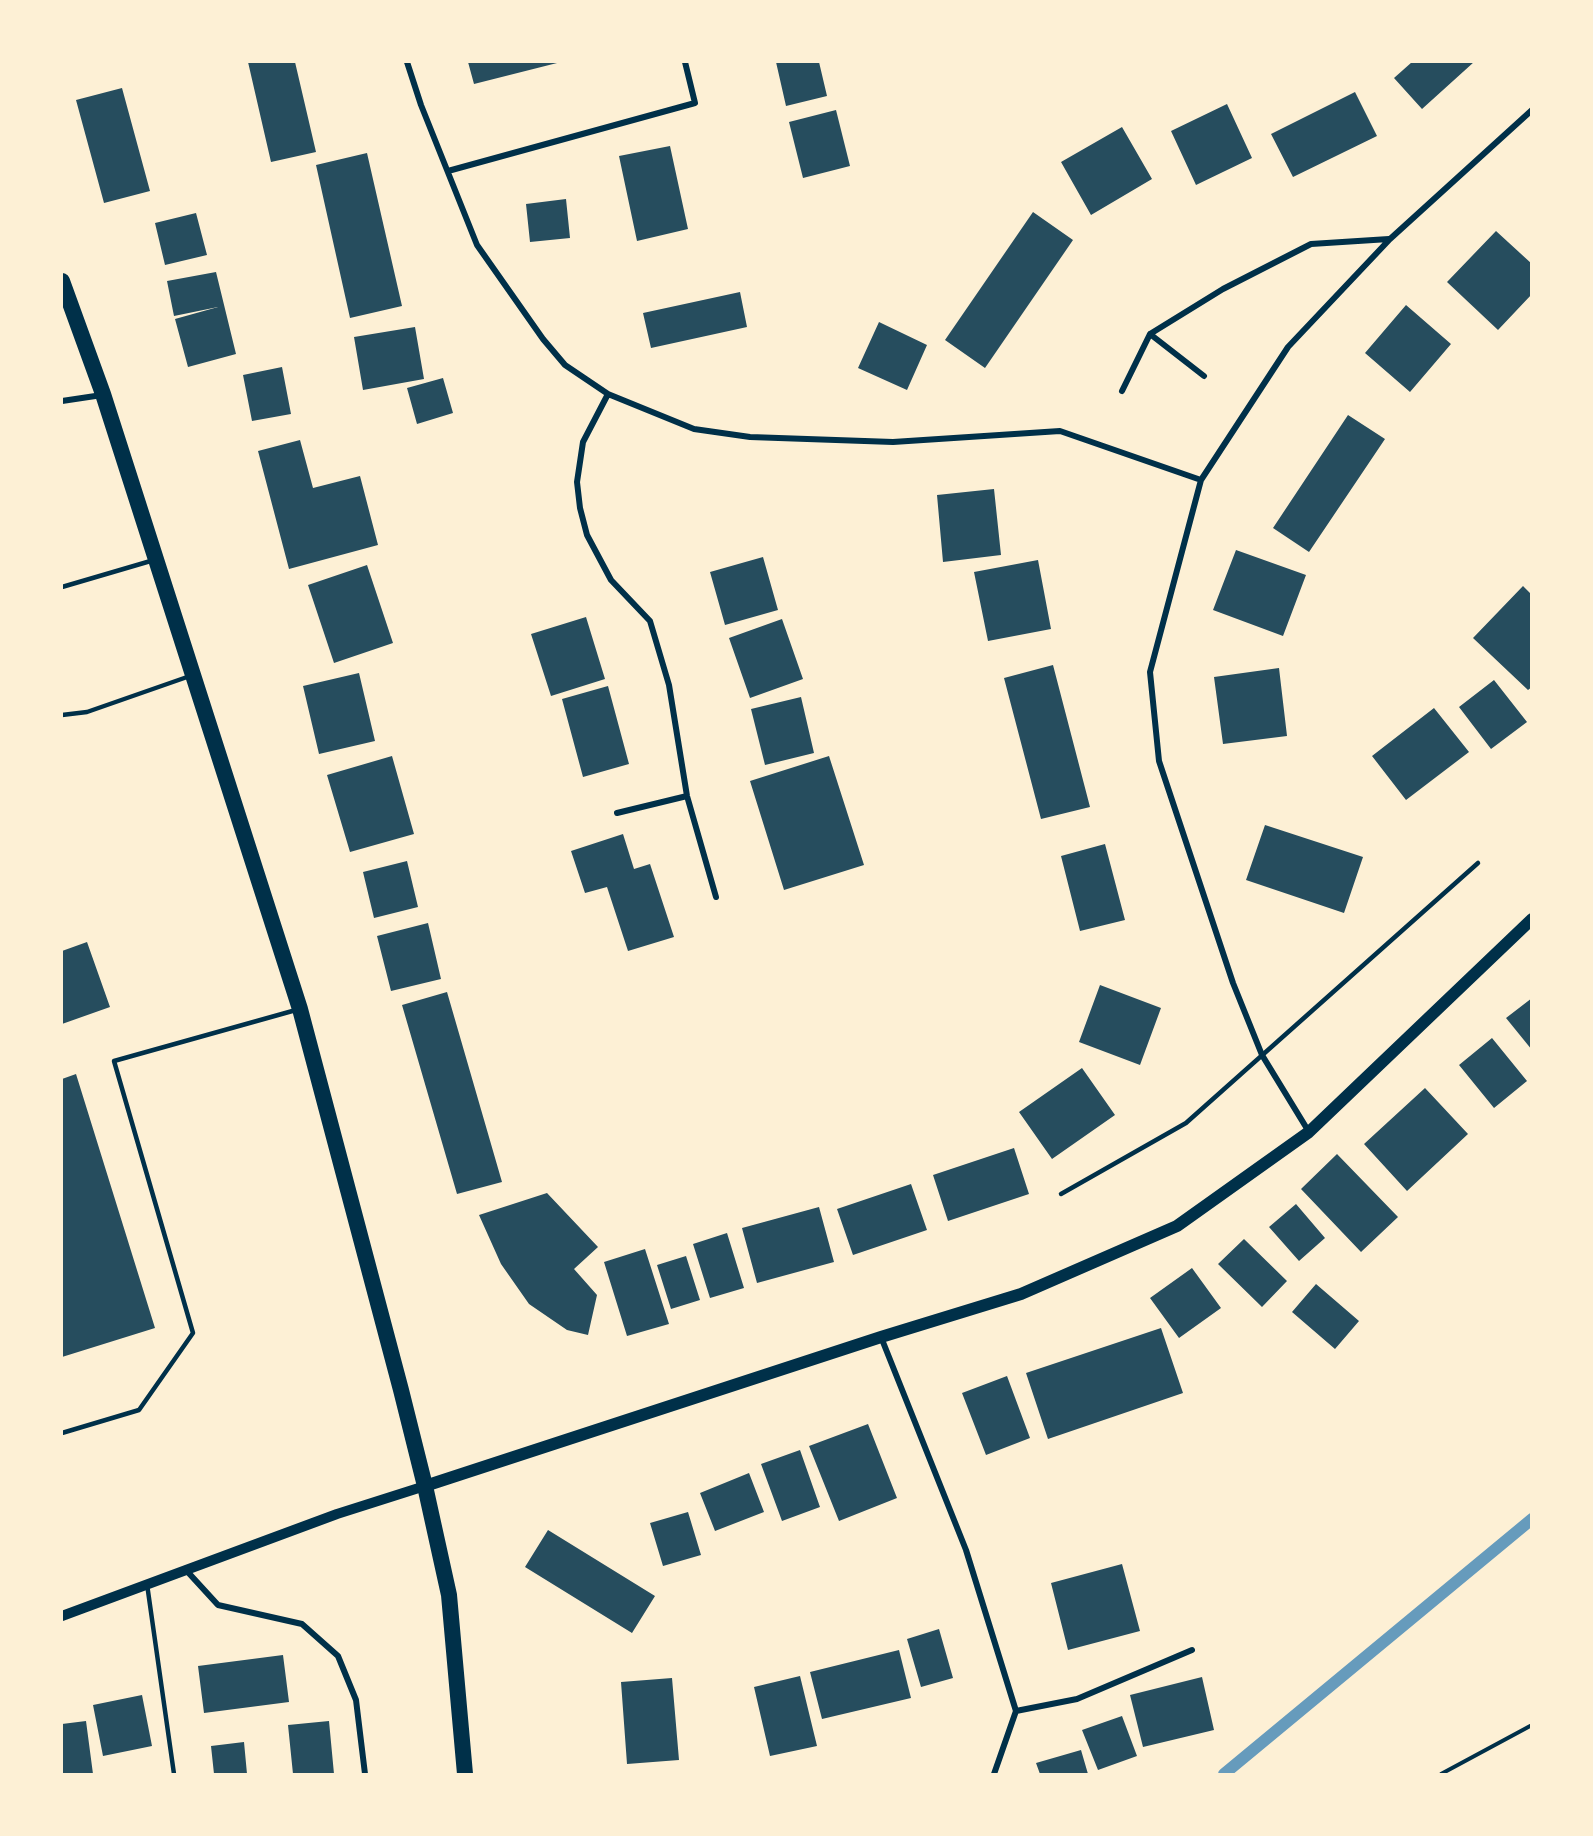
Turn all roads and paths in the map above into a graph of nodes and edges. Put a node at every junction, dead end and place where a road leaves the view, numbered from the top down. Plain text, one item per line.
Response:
1 (407, 62) edge
2 (685, 62) edge
3 (1532, 110) edge
4 (448, 171) junction
5 (1390, 239) junction
6 (62, 281) edge
7 (1150, 334) junction
8 (1204, 376) dead end
9 (1122, 390) dead end
10 (103, 394) junction
11 (608, 394) junction
12 (62, 401) edge
13 (1201, 480) junction
14 (155, 560) junction
15 (62, 587) edge
16 (192, 675) junction
17 (62, 715) edge
18 (687, 796) junction
19 (617, 813) dead end
20 (1478, 863) dead end
21 (716, 897) dead end
22 (1532, 919) edge
23 (300, 1009) junction
24 (1262, 1055) junction
25 (1309, 1132) junction
26 (1061, 1194) dead end
27 (881, 1336) junction
28 (62, 1433) edge
29 (425, 1486) junction
30 (185, 1569) junction
31 (147, 1584) junction
32 (62, 1616) edge
33 (1192, 1650) dead end
34 (1016, 1711) junction
35 (1532, 1725) edge
36 (174, 1774) edge
37 (365, 1774) edge
38 (465, 1774) edge
39 (994, 1774) edge
40 (1441, 1774) edge

1 - 4 street
2 - 4 street
3 - 5 street
4 - 11 street
5 - 7 street
5 - 13 street
6 - 10 highway
7 - 8 street
7 - 9 street
10 - 12 street
10 - 14 highway
11 - 13 street
11 - 18 street
13 - 24 street
14 - 15 lane
14 - 16 highway
16 - 17 lane
16 - 23 highway
18 - 19 street
18 - 21 street
20 - 24 lane
22 - 25 main road
23 - 28 lane
23 - 29 highway
24 - 25 street
24 - 26 lane
25 - 27 main road
27 - 29 main road
27 - 34 street
29 - 30 street
29 - 38 highway
30 - 31 street
30 - 37 street
31 - 32 street
31 - 36 lane
33 - 34 street
34 - 39 street
35 - 40 path

